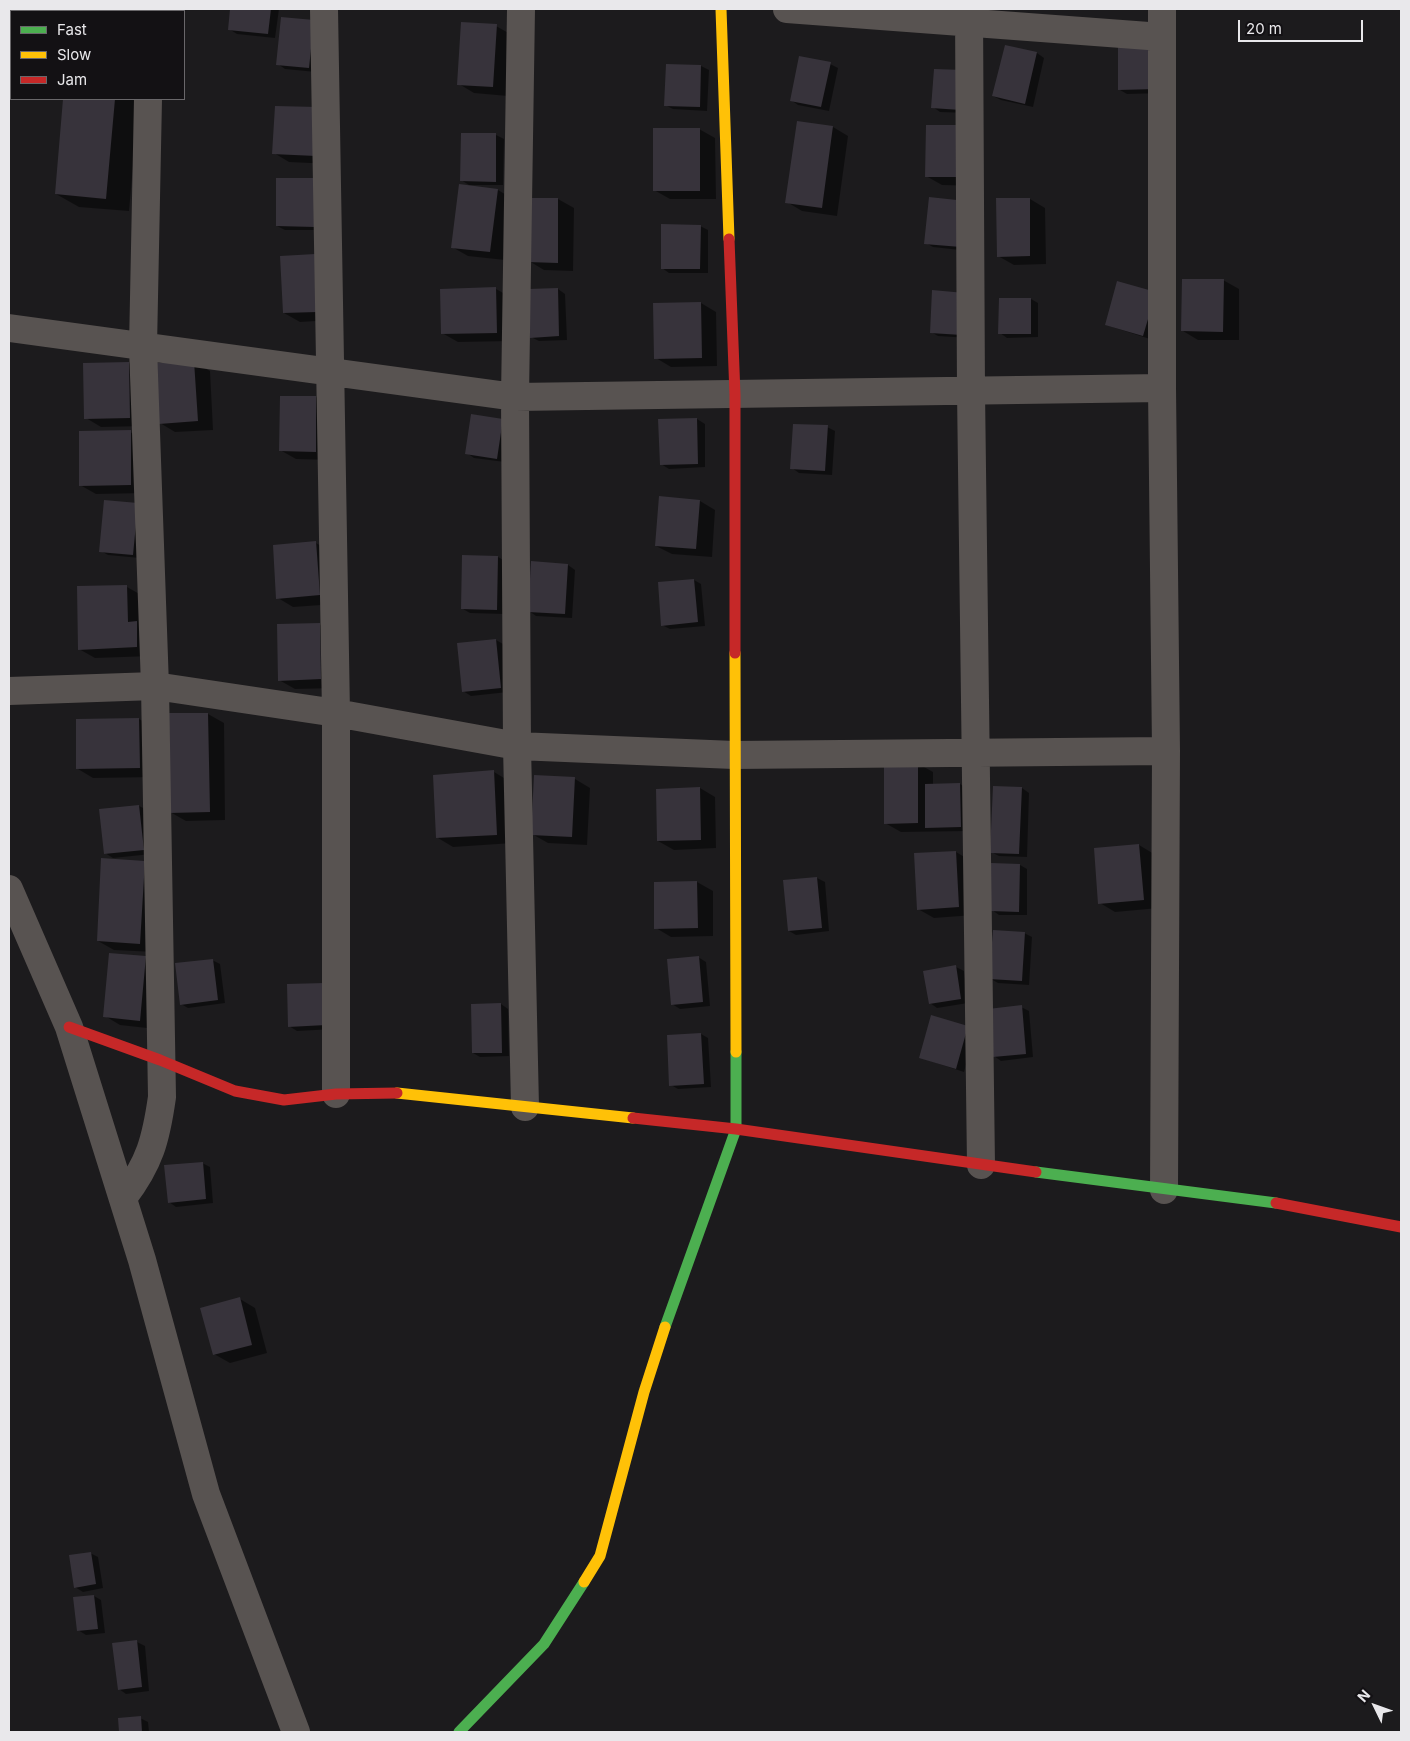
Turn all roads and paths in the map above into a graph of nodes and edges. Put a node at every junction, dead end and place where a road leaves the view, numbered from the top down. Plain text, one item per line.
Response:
1 (324, 9) edge
2 (522, 9) edge
3 (721, 9) edge
4 (787, 9) edge
5 (1162, 9) edge
6 (969, 16) edge
7 (1162, 37) junction
8 (148, 100) edge
9 (9, 328) edge
10 (142, 347) junction
11 (332, 372) junction
12 (1162, 388) junction
13 (971, 391) junction
14 (735, 395) junction
15 (516, 397) junction
16 (154, 686) junction
17 (9, 691) edge
18 (336, 713) junction
19 (517, 746) junction
20 (1166, 751) junction
21 (975, 752) junction
22 (734, 755) junction
23 (9, 889) edge
24 (68, 1027) junction
25 (160, 1060) junction
26 (336, 1094) junction
27 (525, 1107) junction
28 (736, 1129) junction
29 (981, 1165) junction
30 (1164, 1190) junction
31 (123, 1198) junction
32 (1401, 1227) edge
33 (296, 1732) edge
34 (460, 1732) edge

1 - 11 street
2 - 15 street
3 - 14 street
4 - 6 street
5 - 7 street
6 - 7 street
6 - 13 street
7 - 12 street
8 - 10 street
9 - 10 street
10 - 11 street
10 - 16 street
11 - 15 street
11 - 18 street
12 - 13 street
12 - 20 street
13 - 14 street
13 - 21 street
14 - 15 street
14 - 22 street
15 - 19 street
16 - 17 street
16 - 18 street
16 - 25 street
18 - 19 street
18 - 26 street
19 - 22 street
19 - 27 street
20 - 21 street
20 - 30 street
21 - 22 street
21 - 29 street
22 - 28 street
23 - 24 street
24 - 25 street
24 - 31 street
25 - 26 street
25 - 31 street
26 - 27 street
27 - 28 street
28 - 29 street
28 - 34 street
29 - 30 street
30 - 32 street
31 - 33 street

